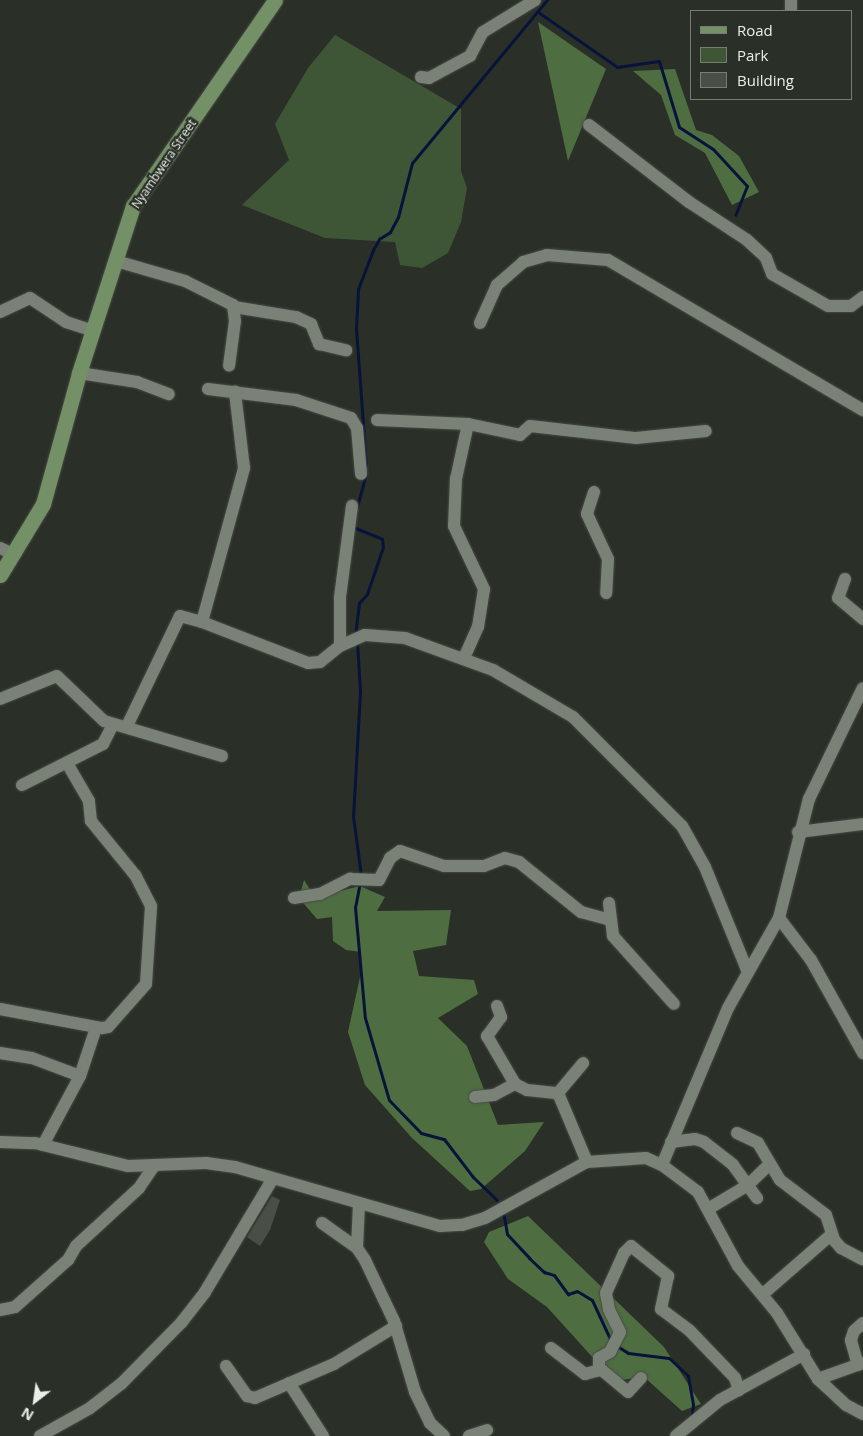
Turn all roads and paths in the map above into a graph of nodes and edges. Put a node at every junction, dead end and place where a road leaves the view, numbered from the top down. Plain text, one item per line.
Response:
1 (274, 0) edge
2 (535, 0) edge
3 (421, 76) dead end
4 (589, 124) dead end
5 (116, 260) junction
6 (863, 298) edge
7 (234, 307) junction
8 (0, 312) edge
9 (480, 323) dead end
10 (93, 331) junction
11 (346, 350) dead end
12 (229, 366) dead end
13 (79, 373) junction
14 (208, 389) dead end
15 (235, 392) junction
16 (169, 394) dead end
17 (863, 410) edge
18 (377, 420) dead end
19 (468, 424) junction
20 (706, 431) dead end
21 (361, 474) dead end
22 (594, 492) dead end
23 (352, 506) dead end
24 (7, 551) edge
25 (0, 575) edge
26 (845, 579) dead end
27 (606, 593) dead end
28 (863, 619) edge
29 (202, 622) junction
30 (340, 646) junction
31 (464, 658) junction
32 (863, 688) edge
33 (0, 699) edge
34 (113, 724) junction
35 (127, 726) junction
36 (222, 756) dead end
37 (67, 763) junction
38 (22, 785) dead end
39 (863, 824) edge
40 (798, 832) junction
41 (294, 898) dead end
42 (609, 903) dead end
43 (608, 918) junction
44 (779, 918) junction
45 (748, 970) junction
46 (674, 1004) dead end
47 (496, 1006) dead end
48 (0, 1008) edge
49 (96, 1028) junction
50 (0, 1053) edge
51 (863, 1053) edge
52 (583, 1063) dead end
53 (80, 1076) junction
54 (515, 1084) junction
55 (558, 1093) junction
56 (475, 1097) dead end
57 (737, 1133) dead end
58 (0, 1142) edge
59 (672, 1142) junction
60 (43, 1145) junction
61 (587, 1162) junction
62 (770, 1164) junction
63 (662, 1165) junction
64 (153, 1168) junction
65 (272, 1180) junction
66 (748, 1185) junction
67 (757, 1198) dead end
68 (360, 1204) junction
69 (708, 1209) junction
70 (322, 1223) dead end
71 (832, 1234) junction
72 (357, 1248) junction
73 (863, 1262) edge
74 (763, 1294) junction
75 (0, 1310) edge
76 (863, 1323) edge
77 (396, 1326) junction
78 (551, 1348) dead end
79 (804, 1354) junction
80 (861, 1364) edge
81 (226, 1366) dead end
82 (600, 1370) junction
83 (641, 1378) dead end
84 (818, 1379) junction
85 (290, 1383) junction
86 (739, 1390) junction
87 (863, 1414) edge
88 (487, 1430) dead end
89 (680, 1433) edge
90 (45, 1435) edge
91 (323, 1436) edge
92 (444, 1436) edge
93 (469, 1436) edge

1 - 5 street, Nyambwera Street
2 - 3 street
4 - 6 street
5 - 7 street
5 - 10 street, Nyambwera Street
7 - 11 street
7 - 12 street
8 - 10 street
9 - 17 street
10 - 13 street, Nyambwera Street
13 - 16 street
13 - 24 street, Nyambwera Street
14 - 15 street
15 - 21 street
15 - 29 street
18 - 19 street
19 - 20 street
19 - 31 street
22 - 27 street
23 - 30 street
24 - 25 street, Nyambwera Street
26 - 28 street
29 - 30 street
29 - 35 street
30 - 31 street
31 - 45 street
32 - 40 street
33 - 34 street
34 - 35 street
34 - 37 street
35 - 36 street
37 - 38 street
37 - 49 street
39 - 40 street
40 - 44 street
41 - 43 street
42 - 43 street
43 - 46 street
44 - 45 street
44 - 51 street
45 - 59 street
47 - 54 street
48 - 49 street
49 - 53 street
50 - 53 street
52 - 55 street
53 - 60 street
54 - 55 street
54 - 56 street
55 - 61 street
57 - 62 street
58 - 60 street
59 - 63 street
59 - 66 street
60 - 64 street
61 - 63 street
61 - 68 street
62 - 66 street
62 - 71 street
63 - 69 street
64 - 65 street
64 - 75 street
65 - 68 street
65 - 90 street
66 - 67 street
66 - 69 street
68 - 72 street
69 - 74 street
70 - 72 street
71 - 73 street
71 - 74 street
72 - 77 street
74 - 79 street
76 - 80 street
77 - 85 street
77 - 92 street
78 - 82 street
79 - 84 street
79 - 86 street
80 - 84 street
81 - 85 street
82 - 83 street
82 - 86 street
84 - 87 street
85 - 91 street
86 - 89 street
88 - 93 street

